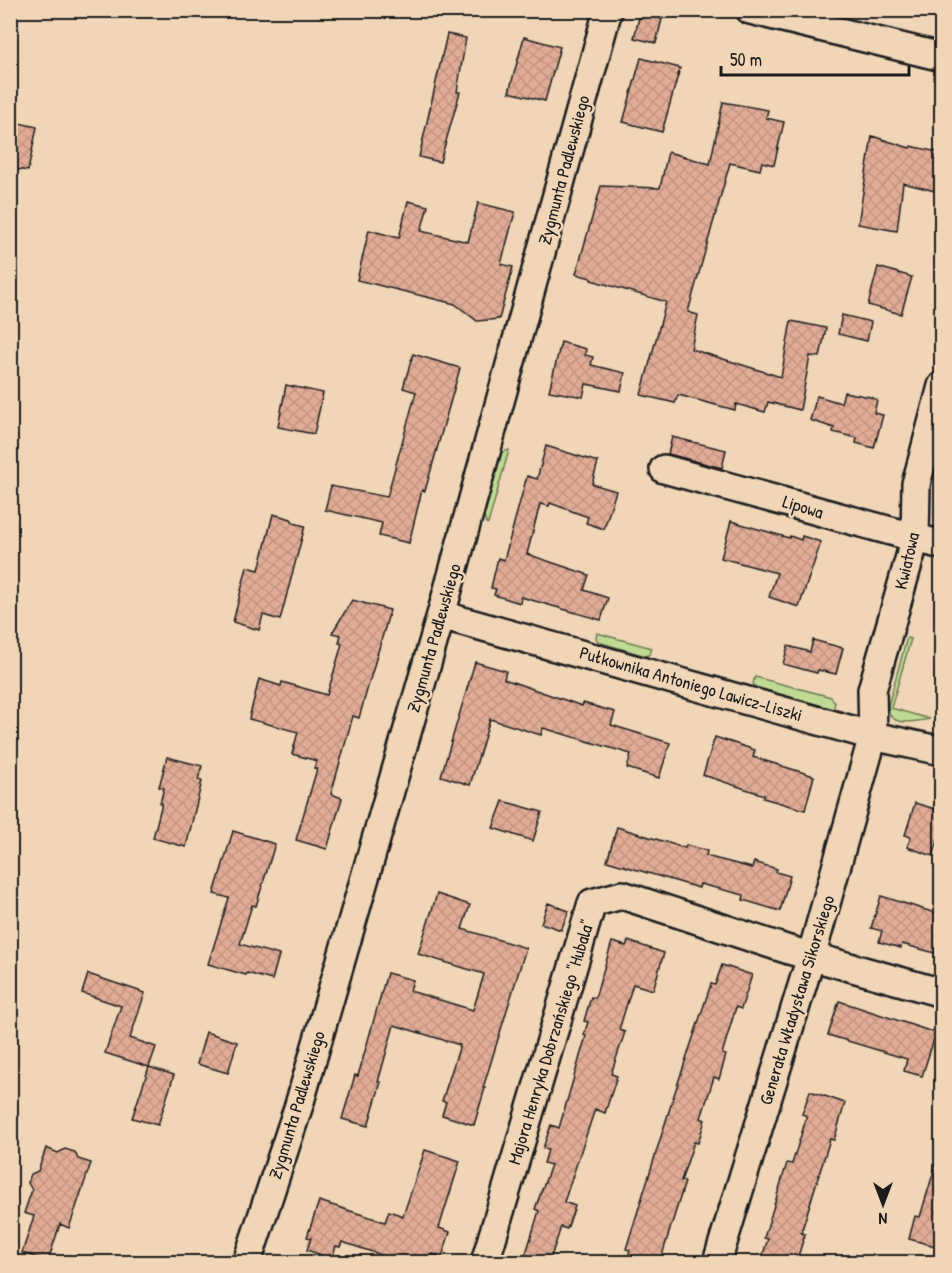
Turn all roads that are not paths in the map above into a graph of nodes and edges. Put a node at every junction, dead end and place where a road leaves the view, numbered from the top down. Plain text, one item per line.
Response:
1 (608, 10) edge
2 (750, 10) edge
3 (942, 57) edge
4 (942, 386) edge
5 (664, 469) dead end
6 (915, 539) junction
7 (942, 545) edge
8 (441, 615) junction
9 (873, 736) junction
10 (942, 751) edge
11 (811, 957) junction
12 (942, 993) edge
13 (247, 1263) edge
14 (485, 1263) edge
15 (717, 1263) edge

1 - 8 street, Zygmunta Padlewskiego
2 - 3 street
4 - 6 street, Kwiatowa
5 - 6 street, Lipowa
6 - 7 street, Lipowa
6 - 9 street, Kwiatowa
8 - 9 street, Pułkownika Antoniego Lawicz-Liszki
8 - 13 street, Zygmunta Padlewskiego
9 - 10 street, Pułkownika Antoniego Lawicz-Liszki
9 - 11 street, Generała Władysława Sikorskiego
11 - 12 street
11 - 14 street, Majora Henryka Dobrzańskiego "Hubala"
11 - 15 street, Generała Władysława Sikorskiego

